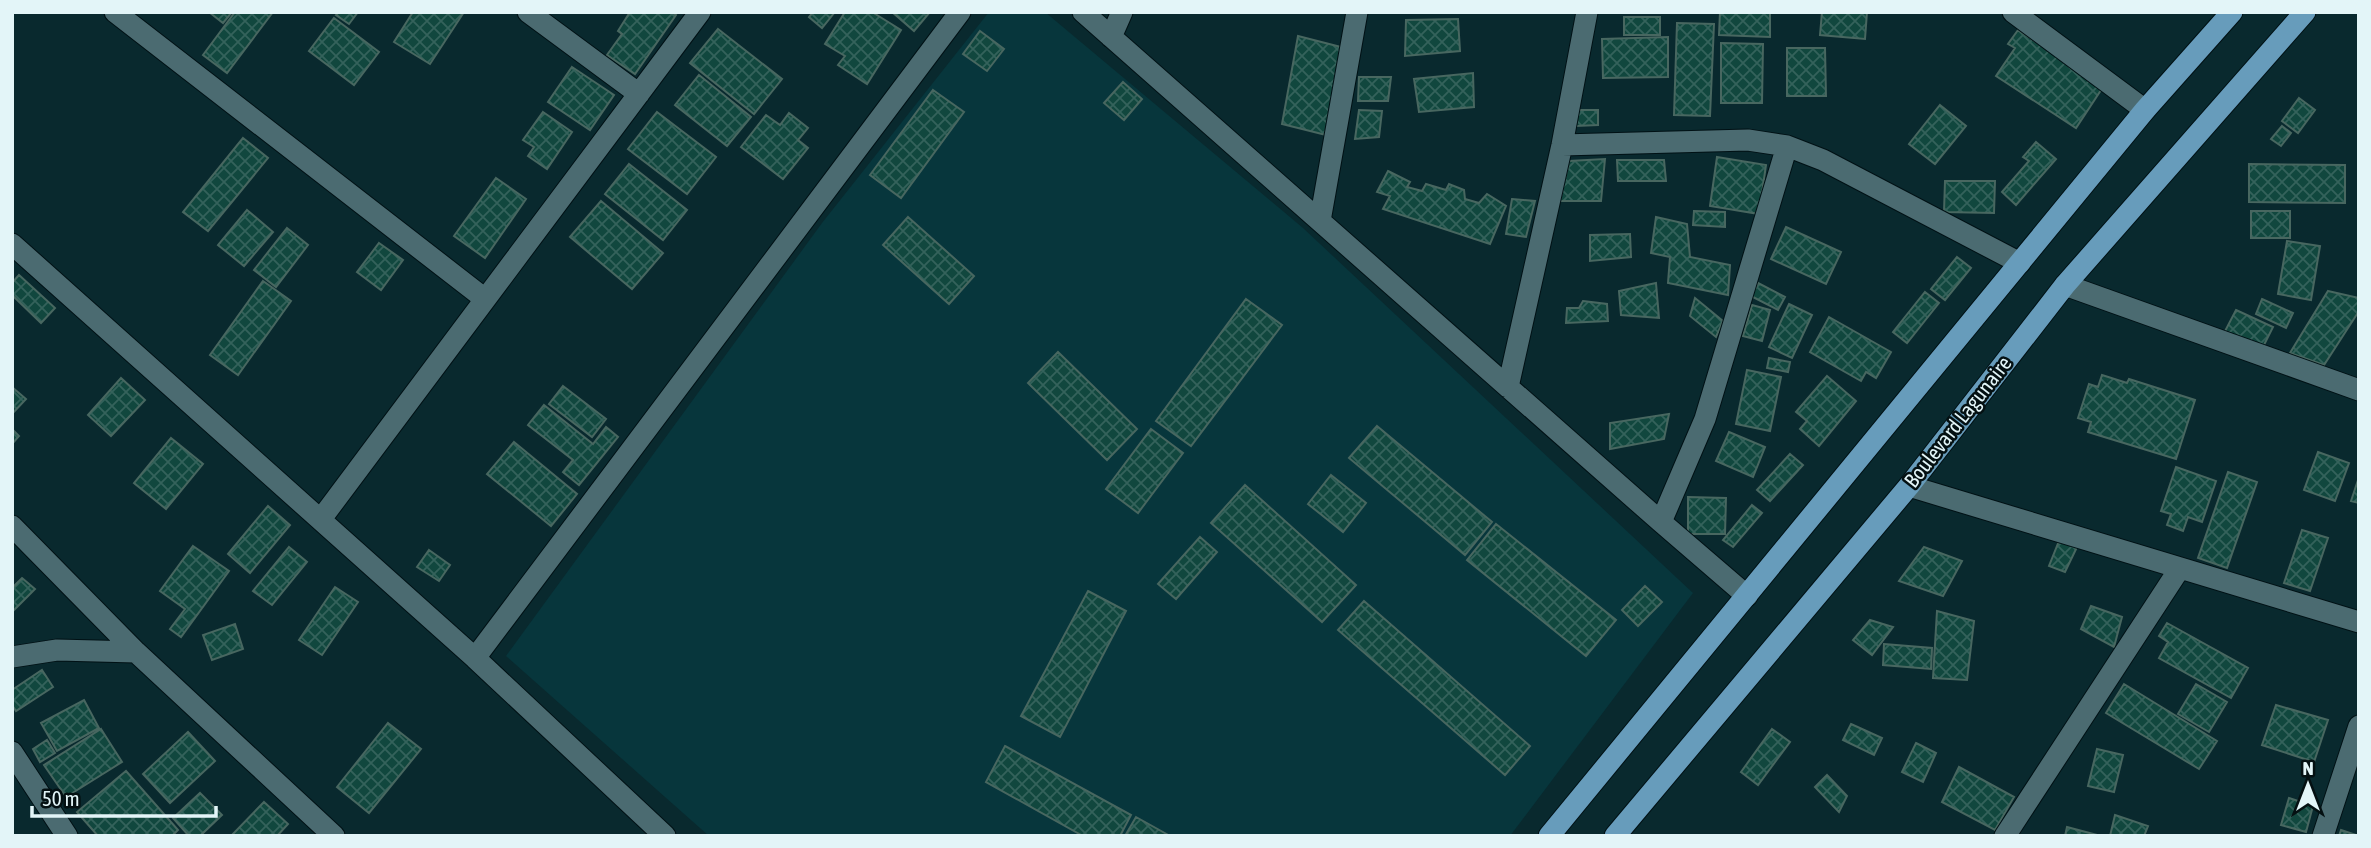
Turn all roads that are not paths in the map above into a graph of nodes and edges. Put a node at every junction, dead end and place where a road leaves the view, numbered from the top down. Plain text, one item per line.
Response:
1 (115, 12) edge
2 (528, 12) edge
3 (700, 12) edge
4 (960, 12) edge
5 (1083, 12) edge
6 (1122, 12) edge
7 (1357, 12) edge
8 (1587, 12) edge
9 (2013, 12) edge
10 (2232, 12) edge
11 (2305, 12) edge
12 (1111, 37) junction
13 (639, 94) junction
14 (2144, 110) junction
15 (1562, 145) junction
16 (1787, 146) junction
17 (1320, 221) junction
18 (12, 244) edge
19 (2020, 263) junction
20 (2064, 285) junction
21 (485, 299) junction
22 (1508, 387) junction
23 (2359, 390) edge
24 (1909, 486) junction
25 (321, 519) junction
26 (1661, 523) junction
27 (12, 526) edge
28 (2180, 568) junction
29 (1747, 596) junction
30 (2359, 622) edge
31 (136, 652) junction
32 (12, 657) edge
33 (475, 658) junction
34 (2359, 726) edge
35 (12, 752) edge
36 (67, 836) edge
37 (334, 836) edge
38 (665, 836) edge
39 (1549, 836) edge
40 (1615, 836) edge
41 (2005, 836) edge
42 (2323, 836) edge

1 - 21 street
2 - 13 street
3 - 13 street
4 - 33 street
5 - 12 street
6 - 12 street
7 - 17 street
8 - 15 street
9 - 14 street
10 - 14 main road
11 - 20 main road, Boulevard Lagunaire
12 - 17 street
13 - 21 street
14 - 19 main road
15 - 16 street
15 - 22 street
16 - 19 street
16 - 26 street
17 - 22 street
18 - 25 street
19 - 29 main road
20 - 23 street
20 - 24 main road, Boulevard Lagunaire
21 - 25 street
22 - 26 street
24 - 28 street
24 - 40 main road, Boulevard Lagunaire
25 - 33 street
26 - 29 street
27 - 31 street
28 - 30 street
28 - 41 street
29 - 39 main road
31 - 32 street
31 - 37 street
33 - 38 street
34 - 42 street
35 - 36 street

